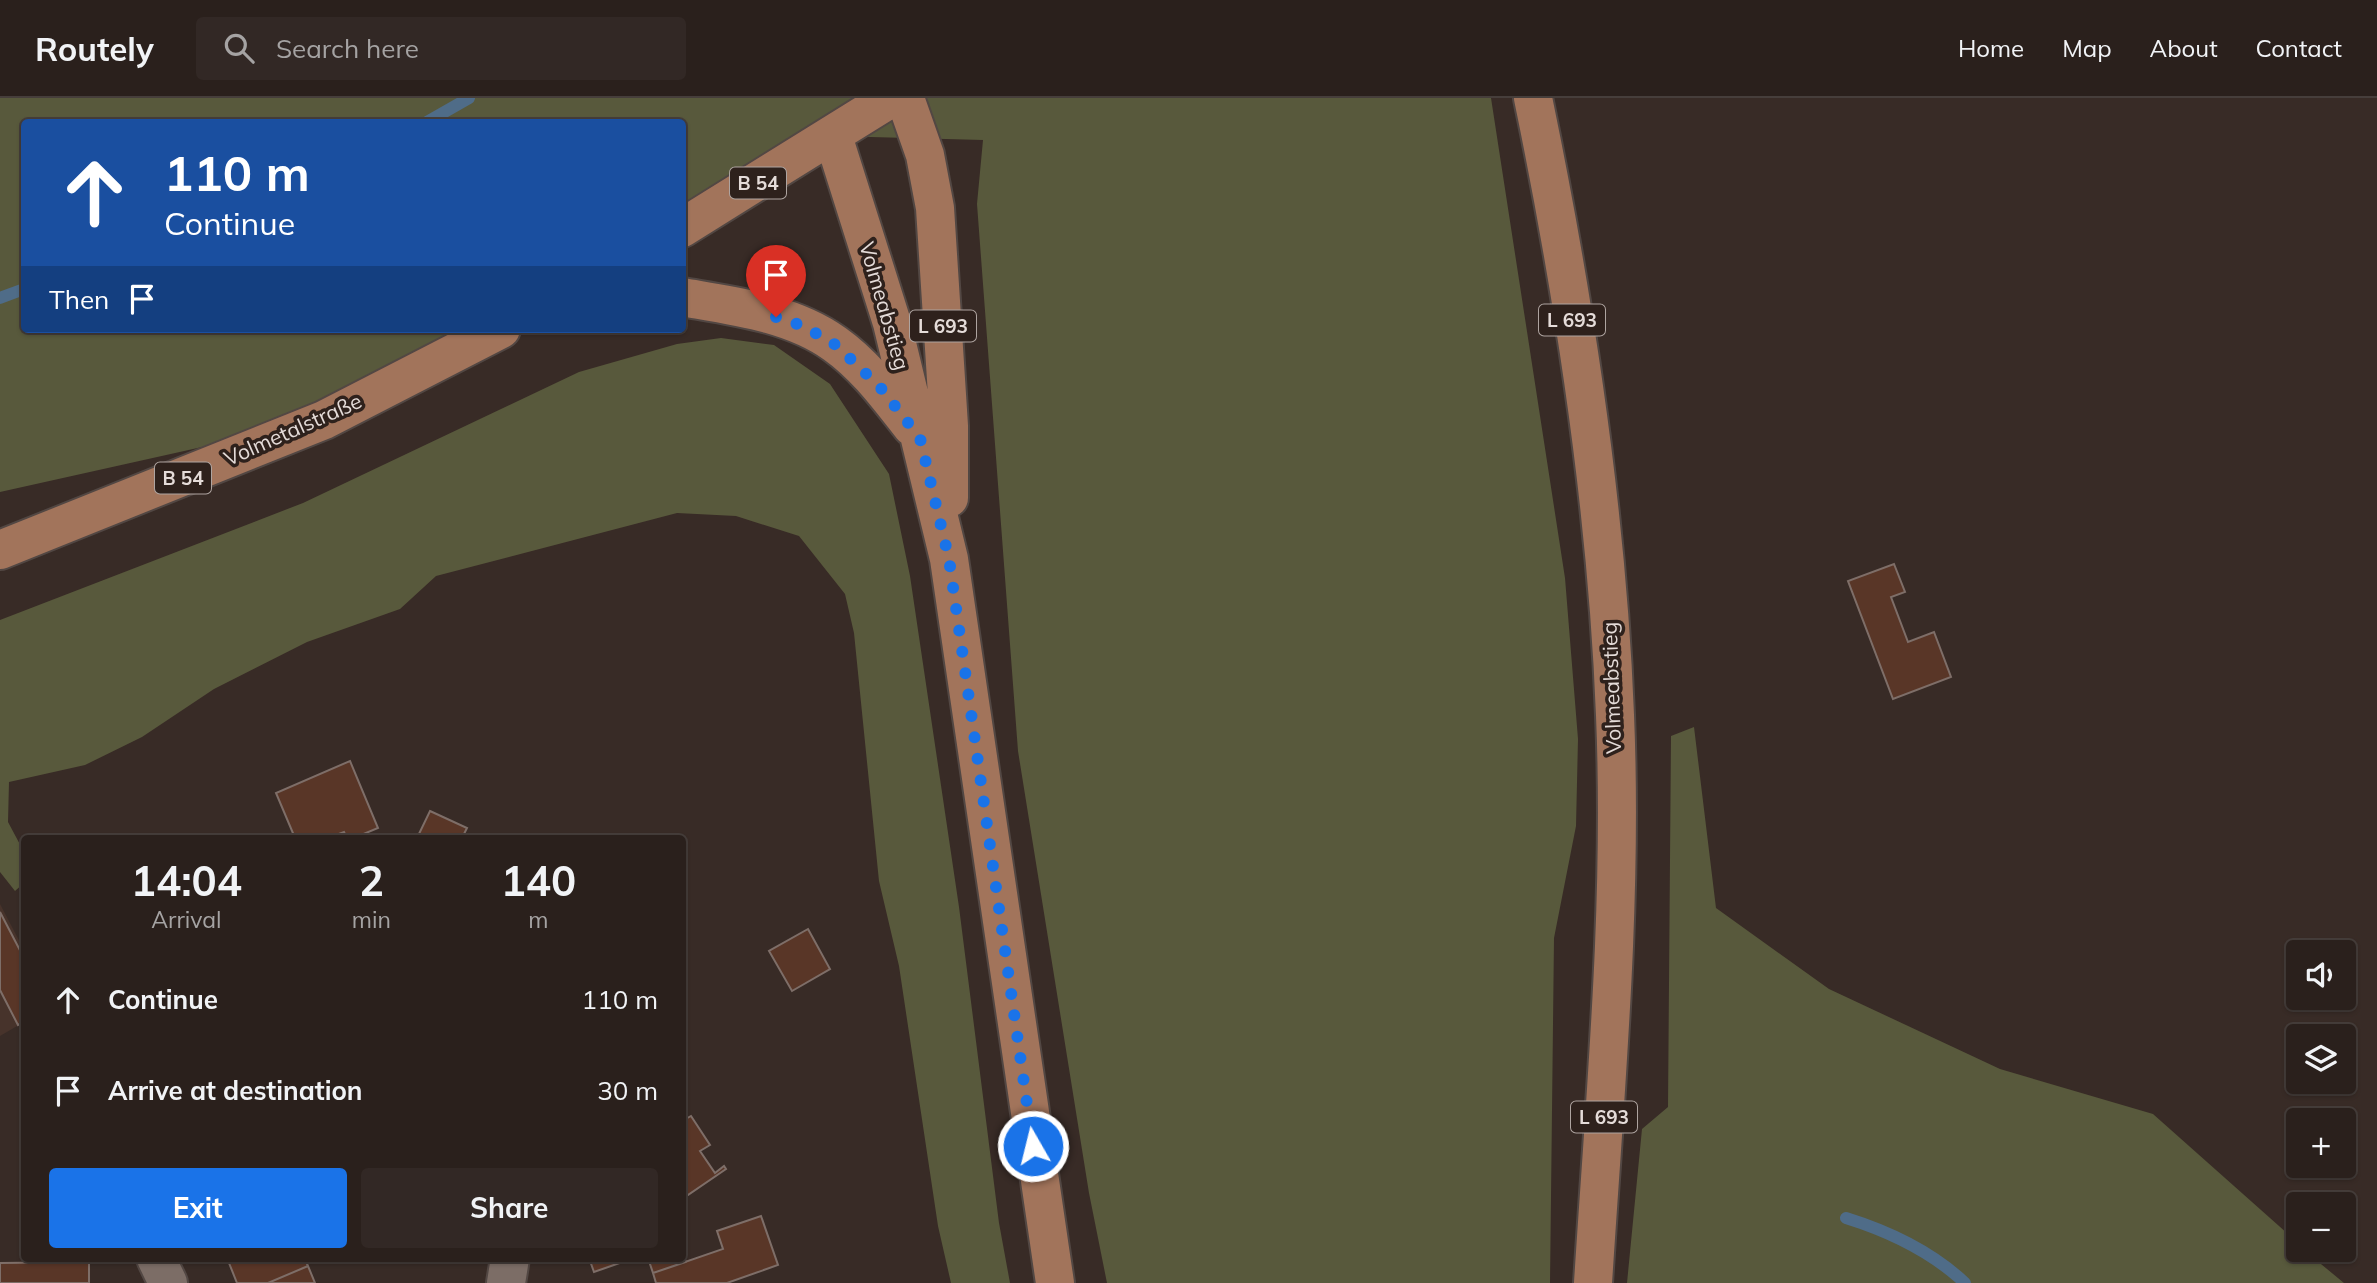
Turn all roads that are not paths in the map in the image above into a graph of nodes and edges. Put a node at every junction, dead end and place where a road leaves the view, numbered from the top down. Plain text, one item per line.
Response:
1 (891, 98) edge
2 (905, 98) edge
3 (1533, 98) edge
4 (833, 136) junction
5 (686, 226) edge
6 (686, 298) edge
7 (493, 333) edge
8 (920, 438) junction
9 (0, 550) edge
10 (949, 559) junction
11 (158, 1262) edge
12 (509, 1262) edge
13 (168, 1283) edge
14 (506, 1283) edge
15 (1055, 1283) edge
16 (1593, 1283) edge

1 - 4 main road, B 54
2 - 10 main road, Volmeabstieg / L 693
3 - 16 main road, Volmeabstieg / L 693
4 - 5 main road, B 54
4 - 8 main road, Volmeabstieg / L 693
6 - 8 main road, L 693
7 - 9 main road, Volmetalstraße / B 54
8 - 10 main road, Volmeabstieg / L 693
10 - 15 main road, Volmeabstieg / L 693
11 - 13 street
12 - 14 street

